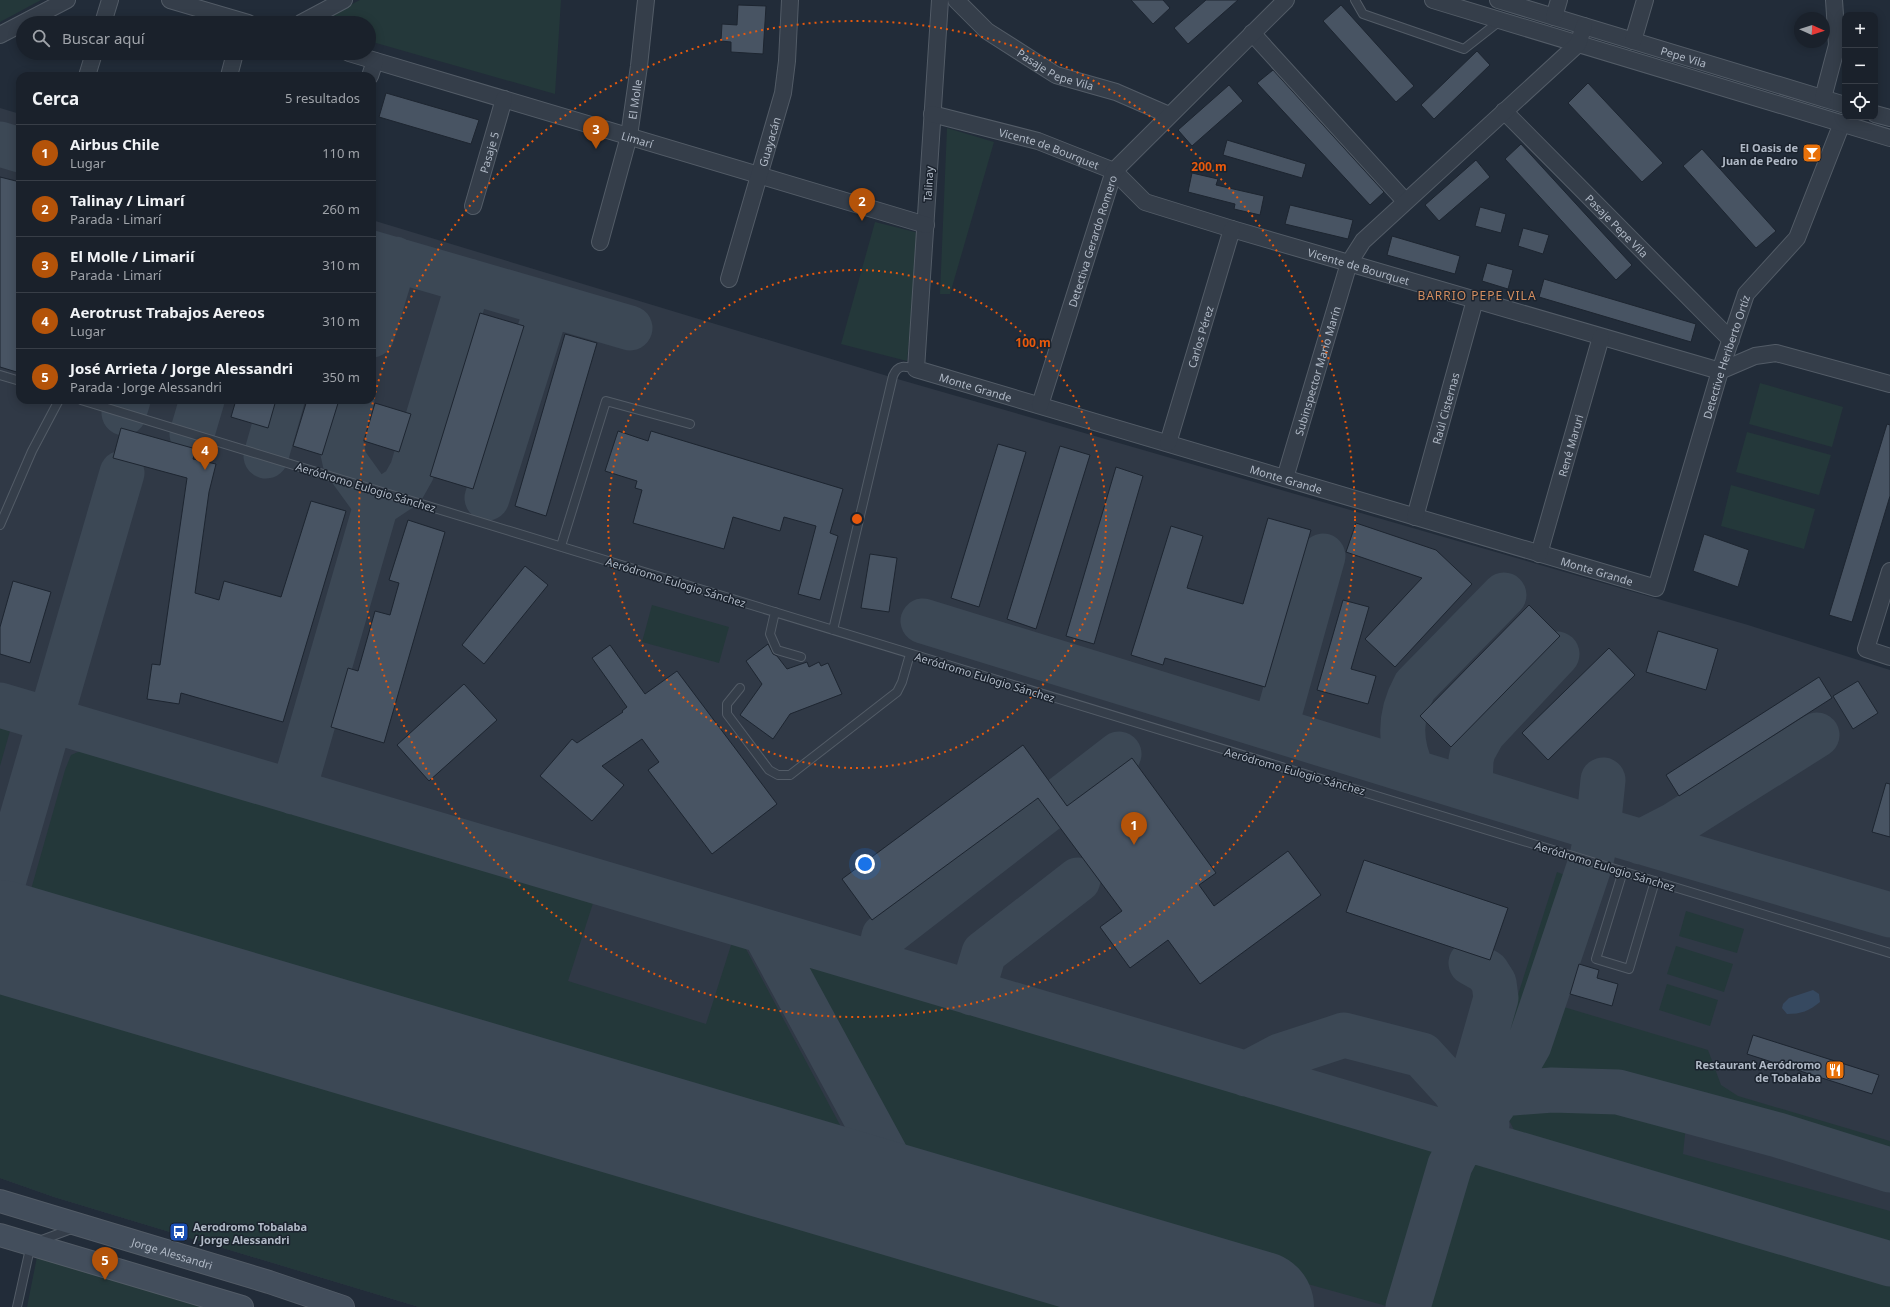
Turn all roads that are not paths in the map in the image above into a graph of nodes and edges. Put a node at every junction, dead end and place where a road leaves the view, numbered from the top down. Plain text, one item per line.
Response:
1 (68, 0) edge
2 (110, 0) edge
3 (170, 0) edge
4 (344, 0) edge
5 (646, 0) edge
6 (790, 0) edge
7 (940, 0) edge
8 (956, 0) edge
9 (1286, 0) edge
10 (1355, 0) edge
11 (1433, 0) edge
12 (1498, 0) edge
13 (1559, 0) edge
14 (1645, 0) edge
15 (1834, 0) edge
16 (1467, 5) edge
17 (37, 16) edge
18 (105, 16) edge
19 (222, 16) edge
20 (314, 16) edge
21 (1554, 17) junction
22 (1501, 20) junction
23 (1584, 26) junction
24 (16, 27) edge
25 (1252, 33) junction
26 (0, 35) edge
27 (1633, 41) junction
28 (1578, 44) junction
29 (92, 60) edge
30 (233, 60) edge
31 (372, 60) edge
32 (375, 61) junction
33 (88, 72) edge
34 (230, 72) edge
35 (371, 72) edge
36 (1784, 86) junction
37 (1823, 98) junction
38 (504, 99) junction
39 (1777, 104) junction
40 (1842, 104) edge
41 (1504, 112) junction
42 (932, 114) junction
43 (1169, 114) junction
44 (1878, 115) edge
45 (1890, 118) edge
46 (1842, 123) junction
47 (629, 136) junction
48 (1890, 138) edge
49 (1114, 171) junction
50 (760, 175) junction
51 (1405, 202) junction
52 (474, 206) dead end
53 (926, 225) junction
54 (1232, 229) junction
55 (600, 242) dead end
56 (1349, 263) junction
57 (729, 279) dead end
58 (1475, 300) junction
59 (1601, 337) junction
60 (1731, 340) junction
61 (916, 369) junction
62 (1720, 371) junction
63 (0, 375) edge
64 (16, 380) edge
65 (1890, 382) edge
66 (57, 404) edge
67 (94, 404) edge
68 (1040, 406) junction
69 (690, 424) dead end
70 (1168, 444) junction
71 (1285, 478) junction
72 (1415, 517) junction
73 (0, 525) edge
74 (561, 546) junction
75 (1539, 554) junction
76 (1890, 571) edge
77 (1656, 588) joint
78 (775, 612) junction
79 (833, 630) junction
80 (910, 654) junction
81 (801, 657) dead end
82 (1890, 657) edge
83 (740, 688) dead end
84 (1623, 871) junction
85 (1655, 881) junction
86 (1890, 953) edge
87 (0, 1201) edge
88 (81, 1226) junction
89 (0, 1235) edge
90 (31, 1244) junction
91 (234, 1306) edge
92 (17, 1307) edge
93 (343, 1307) edge

1 - 17 street
2 - 18 street
3 - 19 street
4 - 20 street
5 - 47 street, El Molle
6 - 50 street, Guayacán
7 - 42 street, Talinay
8 - 43 street, Pasaje Pepe Vila
9 - 25 street, Detectiva Gerardo Romero
10 - 22 lane
11 - 16 street, Pepe Vila
12 - 21 street, Pepe Vila
13 - 21 street
14 - 27 street
15 - 37 street
16 - 22 street, Pepe Vila
21 - 23 street, Pepe Vila
22 - 28 street, Pepe Vila
23 - 27 street, Pepe Vila
23 - 28 street
24 - 26 street
25 - 43 street, Detectiva Gerardo Romero
25 - 51 street
27 - 36 street, Pepe Vila
28 - 39 street, Pepe Vila
28 - 41 street
29 - 33 street
30 - 34 street
31 - 32 street, Limarí
32 - 35 street
32 - 38 street, Limarí
36 - 37 street, Pepe Vila
36 - 39 street
37 - 40 street, Pepe Vila
38 - 47 street, Limarí
38 - 52 street, Pasaje 5
39 - 46 street, Pepe Vila
41 - 51 street
41 - 60 street, Pasaje Pepe Vila
42 - 49 street, Vicente de Bourquet
42 - 53 street, Talinay
43 - 49 street, Detectiva Gerardo Romero
44 - 45 street
46 - 48 street, Pepe Vila
46 - 60 street, Detective Heriberto Ortíz
47 - 50 street, Limarí
47 - 55 street, El Molle
49 - 54 street, Vicente de Bourquet
49 - 68 street, Detectiva Gerardo Romero
50 - 53 street, Limarí
50 - 57 street, Guayacán
51 - 56 street
53 - 61 street, Talinay
54 - 56 street, Vicente de Bourquet
54 - 70 street, Carlos Pérez
56 - 58 street, Vicente de Bourquet
56 - 71 street, Subinspector Mario Marín
58 - 59 street, Vicente de Bourquet
58 - 72 street, Raúl Cisternas
59 - 62 street, Vicente de Bourquet
59 - 75 street, René Maruri
60 - 62 street, Detective Heriberto Ortíz
61 - 68 street, Monte Grande
61 - 79 lane
62 - 65 street
62 - 77 street, Detective Heriberto Ortíz
63 - 64 lane
66 - 73 lane
67 - 74 lane, Aeródromo Eulogio Sánchez
68 - 70 street, Monte Grande
69 - 74 lane
70 - 71 street, Monte Grande
71 - 72 street, Monte Grande
72 - 75 street, Monte Grande
74 - 78 lane, Aeródromo Eulogio Sánchez
75 - 77 street, Monte Grande
76 - 82 street
78 - 79 lane, Aeródromo Eulogio Sánchez
78 - 81 lane
79 - 80 lane, Aeródromo Eulogio Sánchez
80 - 83 lane
80 - 84 lane, Aeródromo Eulogio Sánchez
84 - 85 lane, Aeródromo Eulogio Sánchez
84 - 85 lane
85 - 86 lane, Aeródromo Eulogio Sánchez
87 - 88 main road, Jorge Alessandri
88 - 90 lane
88 - 93 main road, Jorge Alessandri
89 - 90 main road
90 - 91 main road
90 - 92 lane

